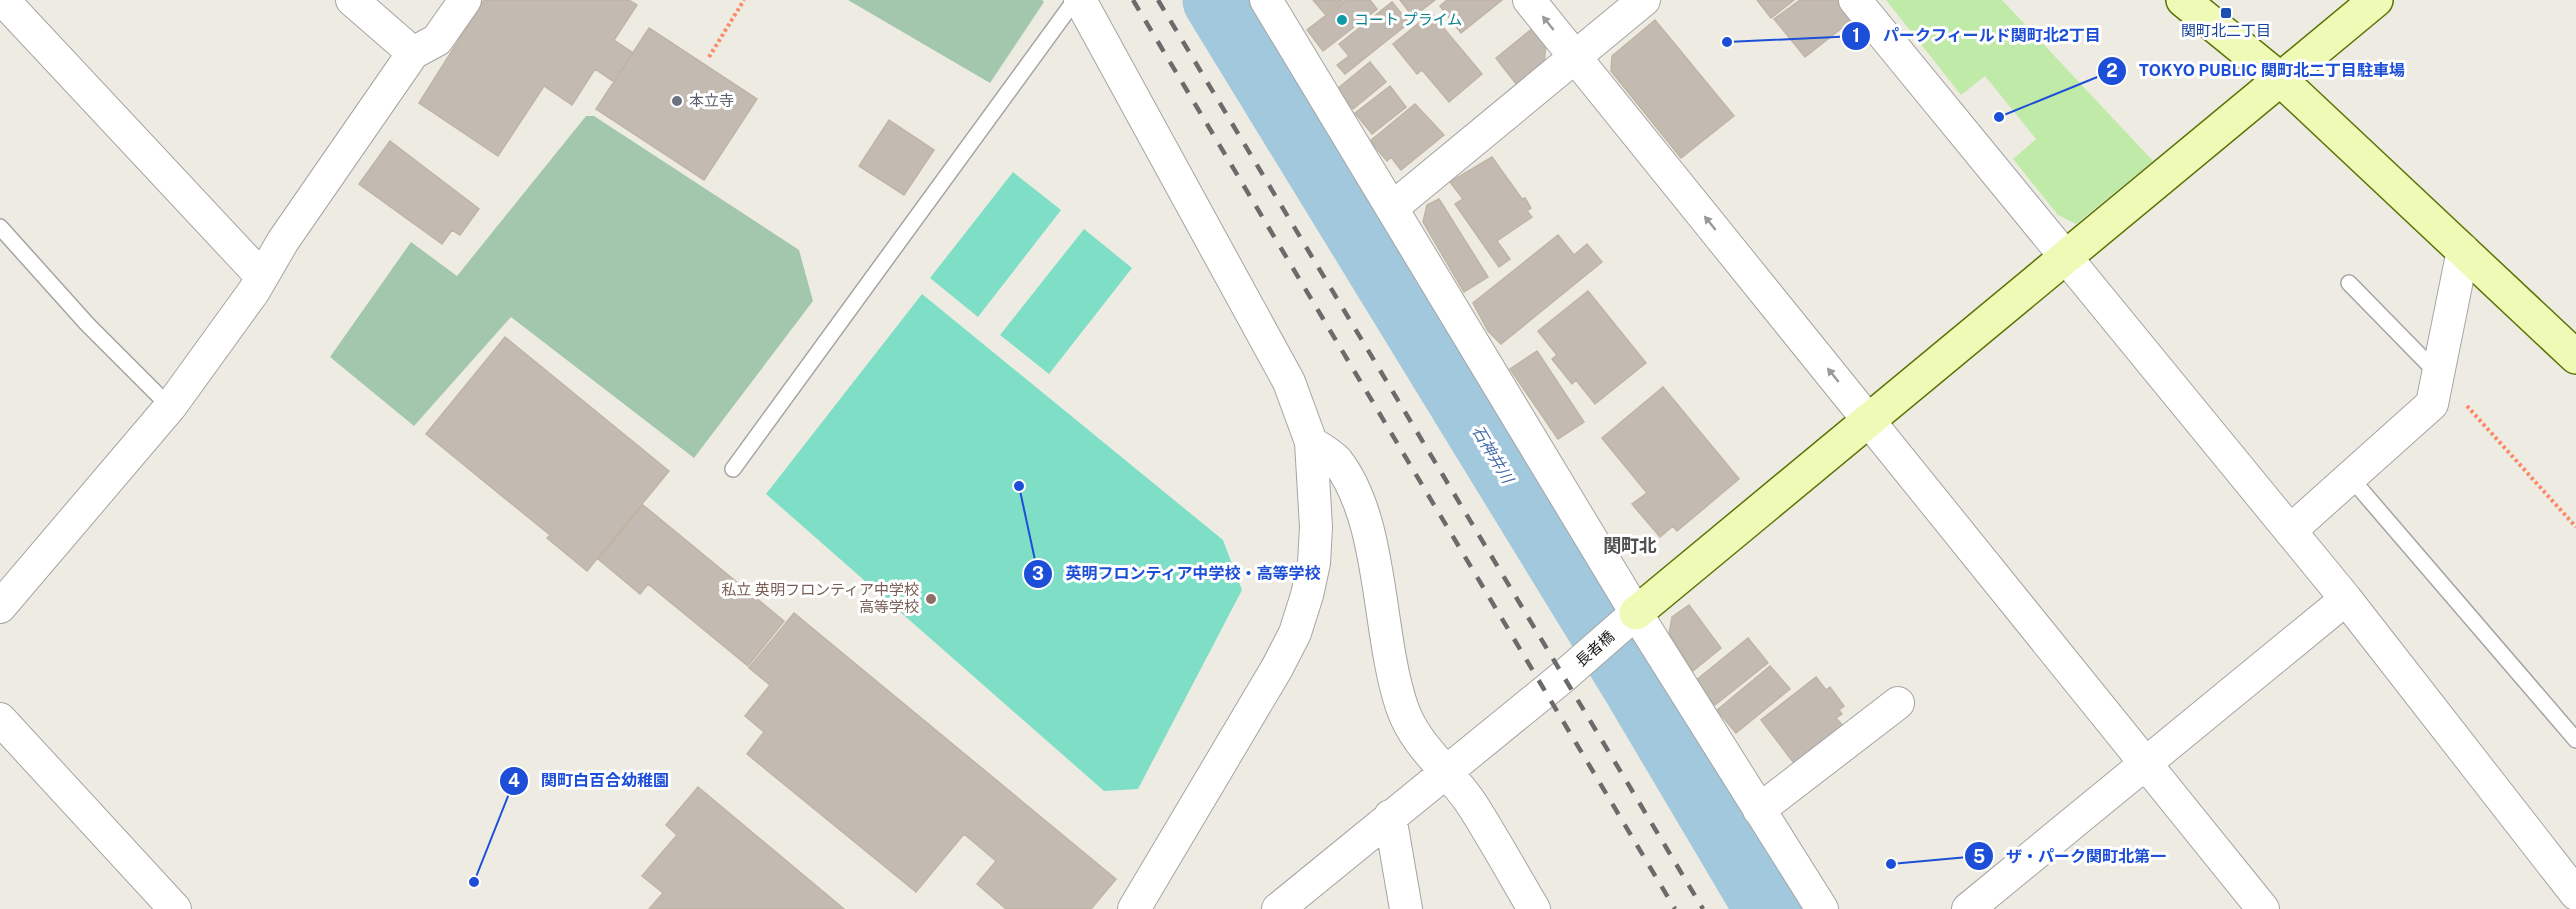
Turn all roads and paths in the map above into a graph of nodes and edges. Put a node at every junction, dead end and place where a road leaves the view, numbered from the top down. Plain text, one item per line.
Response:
1 (3, 0) edge
2 (352, 0) edge
3 (465, 0) edge
4 (744, 0) edge
5 (1075, 0) edge
6 (1080, 0) edge
7 (1266, 0) edge
8 (1529, 0) edge
9 (1644, 0) edge
10 (1854, 0) edge
11 (2183, 0) edge
12 (2376, 0) edge
13 (413, 52) junction
14 (709, 57) dead end
15 (1576, 57) junction
16 (2280, 79) junction
17 (1392, 208) junction
18 (2, 232) edge
19 (2463, 250) junction
20 (2065, 259) junction
21 (262, 277) junction
22 (2349, 283) dead end
23 (2576, 357) edge
24 (2438, 374) junction
25 (170, 407) junction
26 (1870, 420) junction
27 (1311, 442) junction
28 (733, 469) dead end
29 (2350, 477) junction
30 (2576, 527) edge
31 (2290, 531) junction
32 (2346, 599) junction
33 (0, 607) edge
34 (1632, 617) junction
35 (1898, 703) dead end
36 (0, 719) edge
37 (2576, 740) edge
38 (2145, 765) junction
39 (1446, 770) junction
40 (1760, 810) junction
41 (1390, 816) junction
42 (2576, 894) edge
43 (175, 909) edge
44 (1134, 909) edge
45 (1278, 909) edge
46 (1406, 909) edge
47 (1534, 909) edge
48 (1822, 909) edge
49 (1968, 909) edge
50 (2263, 909) edge

1 - 21 street
2 - 13 street
3 - 13 street
4 - 14 path
5 - 28 lane
6 - 27 street
7 - 17 street
15 -> 8 street
9 - 15 street
10 - 20 street
11 - 16 street
12 - 16 street
13 - 21 street
15 - 17 street
26 -> 15 street
16 - 19 street
16 - 20 street
17 - 34 street
18 - 25 lane
19 - 23 street
19 - 24 street
20 - 26 street
20 - 31 street
21 - 25 street
22 - 24 lane
24 - 29 street
24 - 30 path
25 - 33 street
26 - 34 street
26 - 38 street
27 - 39 street
27 - 44 street
29 - 31 street
29 - 37 lane
31 - 32 street
32 - 38 street
32 - 42 street
34 - 39 street, 長者橋
34 - 40 street
35 - 40 street
36 - 43 street
38 - 49 street
38 - 50 street
39 - 41 street, 長者橋
39 - 47 street
40 - 48 street
41 - 45 street, 長者橋
41 - 46 street

